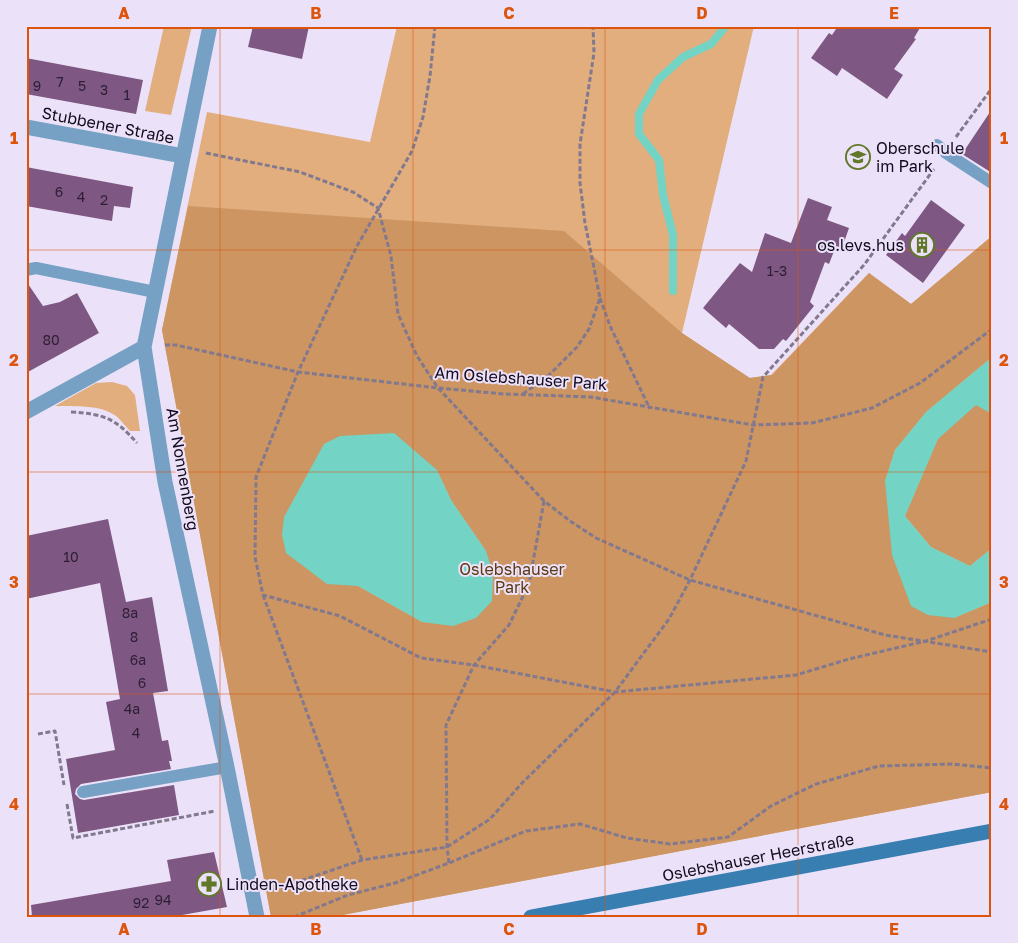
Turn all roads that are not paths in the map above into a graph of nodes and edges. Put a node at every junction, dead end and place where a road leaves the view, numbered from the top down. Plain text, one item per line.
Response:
1 (210, 26) edge
2 (26, 127) edge
3 (941, 149) road end
4 (183, 156) junction
5 (992, 182) edge
6 (26, 270) edge
7 (155, 292) junction
8 (144, 347) junction
9 (31, 409) edge
10 (227, 767) junction
11 (83, 792) dead end
12 (992, 831) edge
13 (257, 917) edge
14 (531, 917) edge

1 - 4 street, Am Nonnenberg
2 - 4 street, Stubbener Straße
3 - 5 lane
4 - 7 street, Am Nonnenberg
6 - 7 lane
7 - 8 street, Am Nonnenberg
8 - 9 street
8 - 10 street, Am Nonnenberg
10 - 11 lane
10 - 13 street, Am Nonnenberg
12 - 14 main road, Oslebshauser Heerstraße

